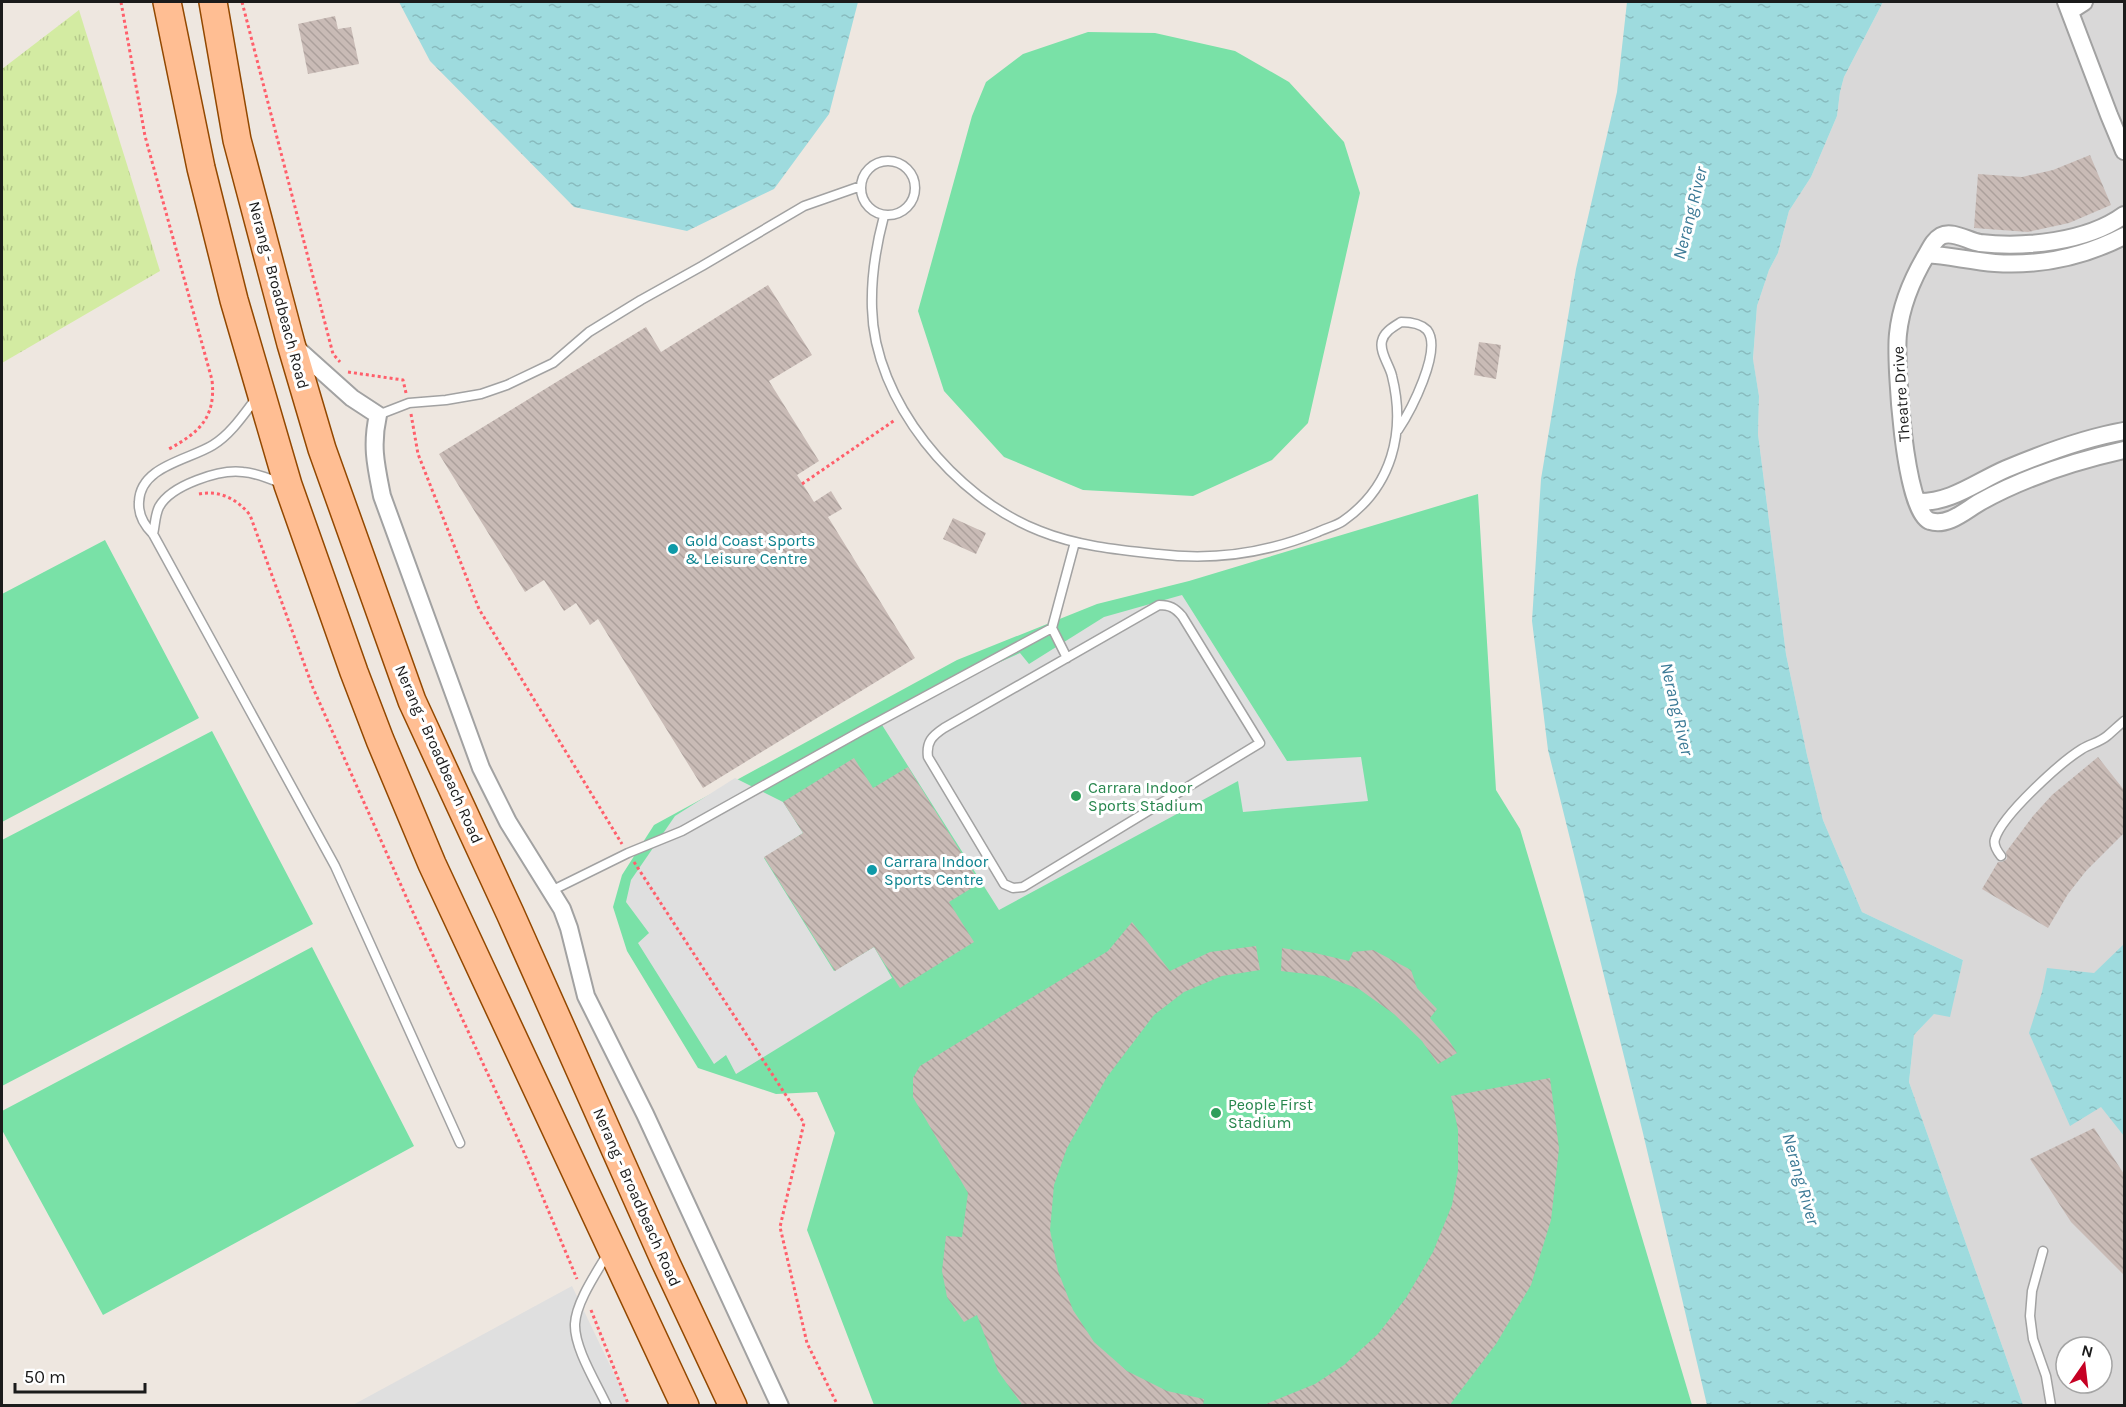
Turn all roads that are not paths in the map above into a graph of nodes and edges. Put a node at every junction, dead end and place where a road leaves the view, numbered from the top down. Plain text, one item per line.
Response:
1 (167, 2) edge
2 (213, 2) edge
3 (2084, 2) edge
4 (2068, 6) edge
5 (2124, 151) edge
6 (861, 186) junction
7 (2124, 215) edge
8 (884, 216) junction
9 (2091, 231) junction
10 (2124, 236) edge
11 (2006, 244) junction
12 (2097, 248) junction
13 (1927, 254) junction
14 (2006, 264) junction
15 (291, 344) junction
16 (260, 392) junction
17 (378, 416) junction
18 (1398, 430) junction
19 (2124, 431) edge
20 (2124, 450) edge
21 (2043, 454) junction
22 (2049, 472) junction
23 (288, 485) junction
24 (1917, 502) junction
25 (153, 534) junction
26 (1075, 542) junction
27 (1052, 628) junction
28 (1067, 658) junction
29 (2124, 721) edge
30 (2001, 856) dead end
31 (551, 891) junction
32 (460, 1143) dead end
33 (611, 1247) junction
34 (2043, 1251) dead end
35 (607, 1406) edge
36 (685, 1406) edge
37 (733, 1406) edge
38 (780, 1406) edge
39 (2051, 1406) edge

1 - 16 main road
2 - 15 main road, Nerang - Broadbeach Road
3 - 4 street
4 - 5 street
6 - 8 lane
6 - 8 lane
6 - 17 lane
7 - 9 street, Theatre Drive
8 - 26 lane
9 - 11 street, Theatre Drive
9 - 12 street
10 - 12 street
11 - 13 street, Theatre Drive
11 - 14 street
12 - 14 street
13 - 14 street
13 - 24 street, Theatre Drive
15 - 17 street
15 - 37 main road, Nerang - Broadbeach Road
16 - 23 main road
16 - 25 lane
17 - 31 street
18 - 18 lane
18 - 26 lane
19 - 21 street
20 - 22 street, Theatre Drive
21 - 22 street
21 - 24 street
22 - 24 street, Theatre Drive
23 - 25 lane
23 - 33 main road
25 - 32 lane
26 - 27 lane
27 - 28 lane
27 - 31 lane
28 - 28 lane
29 - 30 lane
31 - 38 street
33 - 35 lane
33 - 36 main road
34 - 39 lane

